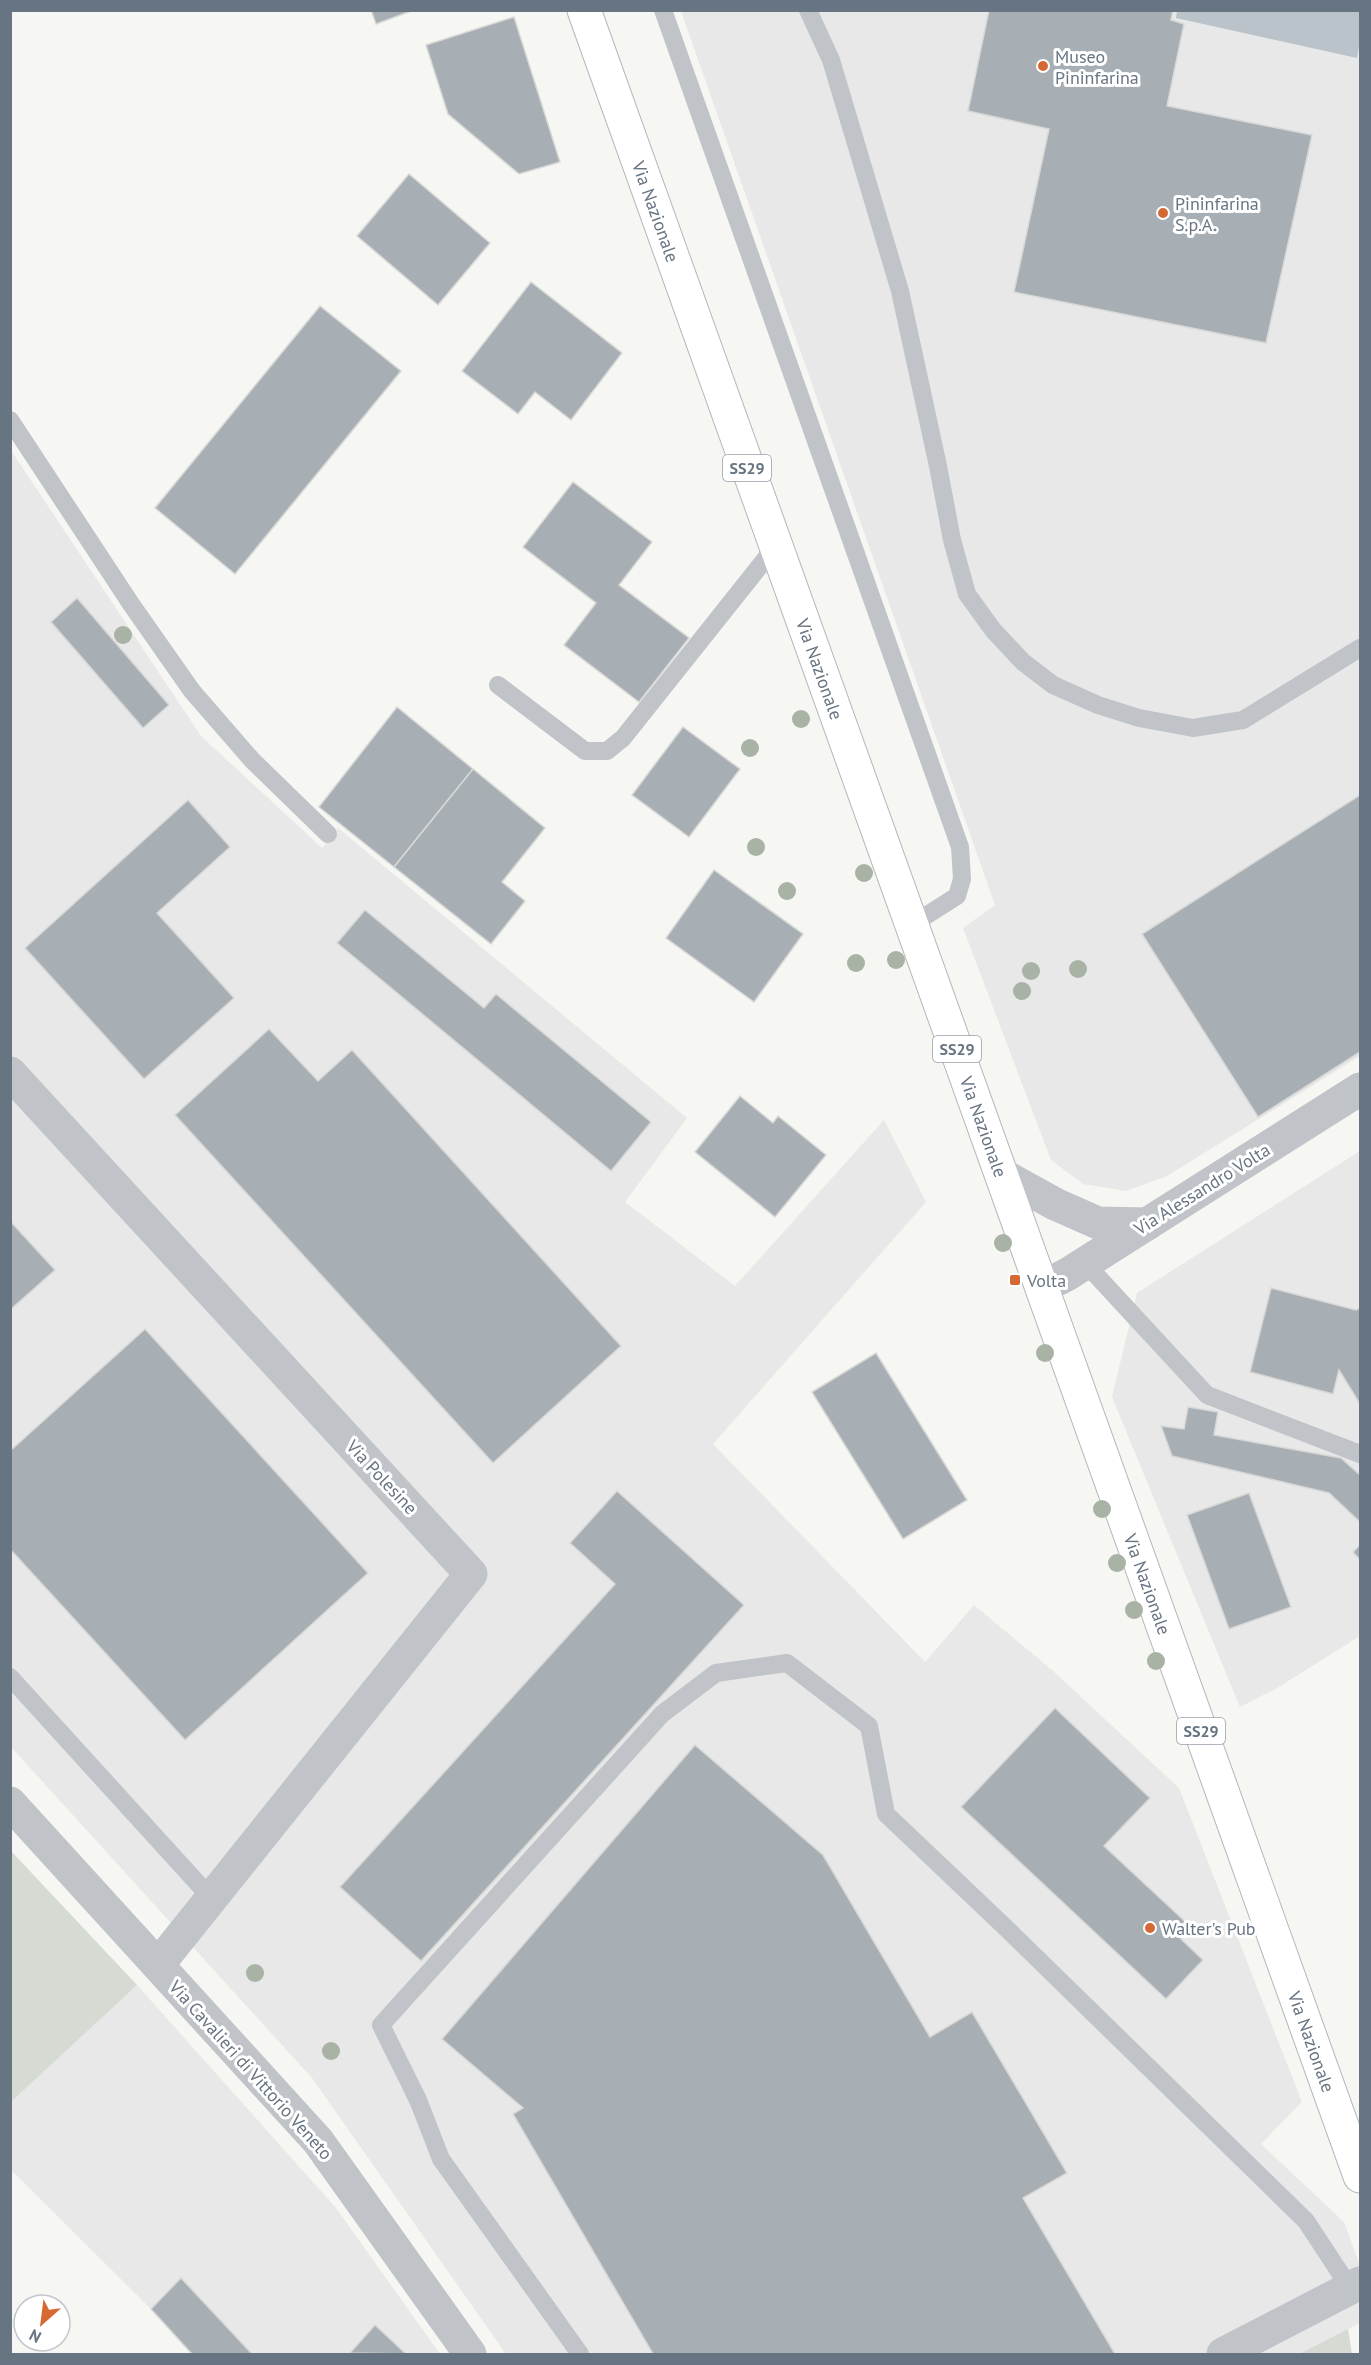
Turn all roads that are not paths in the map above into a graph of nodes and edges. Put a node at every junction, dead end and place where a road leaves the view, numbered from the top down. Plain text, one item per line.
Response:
1 (584, 10) edge
2 (663, 10) edge
3 (808, 10) edge
4 (10, 420) edge
5 (775, 547) junction
6 (1360, 648) edge
7 (498, 685) dead end
8 (328, 834) dead end
9 (913, 924) junction
10 (10, 1073) edge
11 (1360, 1089) edge
12 (1001, 1174) junction
13 (1147, 1224) junction
14 (1085, 1263) junction
15 (1043, 1287) junction
16 (1360, 1454) edge
17 (10, 1677) edge
18 (10, 1803) edge
19 (212, 1899) junction
20 (158, 1965) junction
21 (1360, 2176) edge
22 (1355, 2285) edge
23 (465, 2352) edge
24 (580, 2355) edge
25 (1223, 2355) edge

1 - 5 main road, Via Nazionale / SS29
2 - 9 lane
3 - 6 lane
4 - 8 lane
5 - 7 lane
5 - 9 main road, Via Nazionale / SS29
9 - 12 main road, Via Nazionale / SS29
10 - 19 street, Via Polesine
11 - 13 street, Via Alessandro Volta
12 - 13 street
12 - 15 main road, Via Nazionale / SS29
13 - 14 street, Via Alessandro Volta
14 - 15 street, Via Alessandro Volta
14 - 16 lane
15 - 21 main road, Via Nazionale / SS29
17 - 19 lane
18 - 20 street, Via Cavalieri di Vittorio Veneto
19 - 20 street, Via Polesine
20 - 23 street, Via Cavalieri di Vittorio Veneto
22 - 24 lane
22 - 25 street

